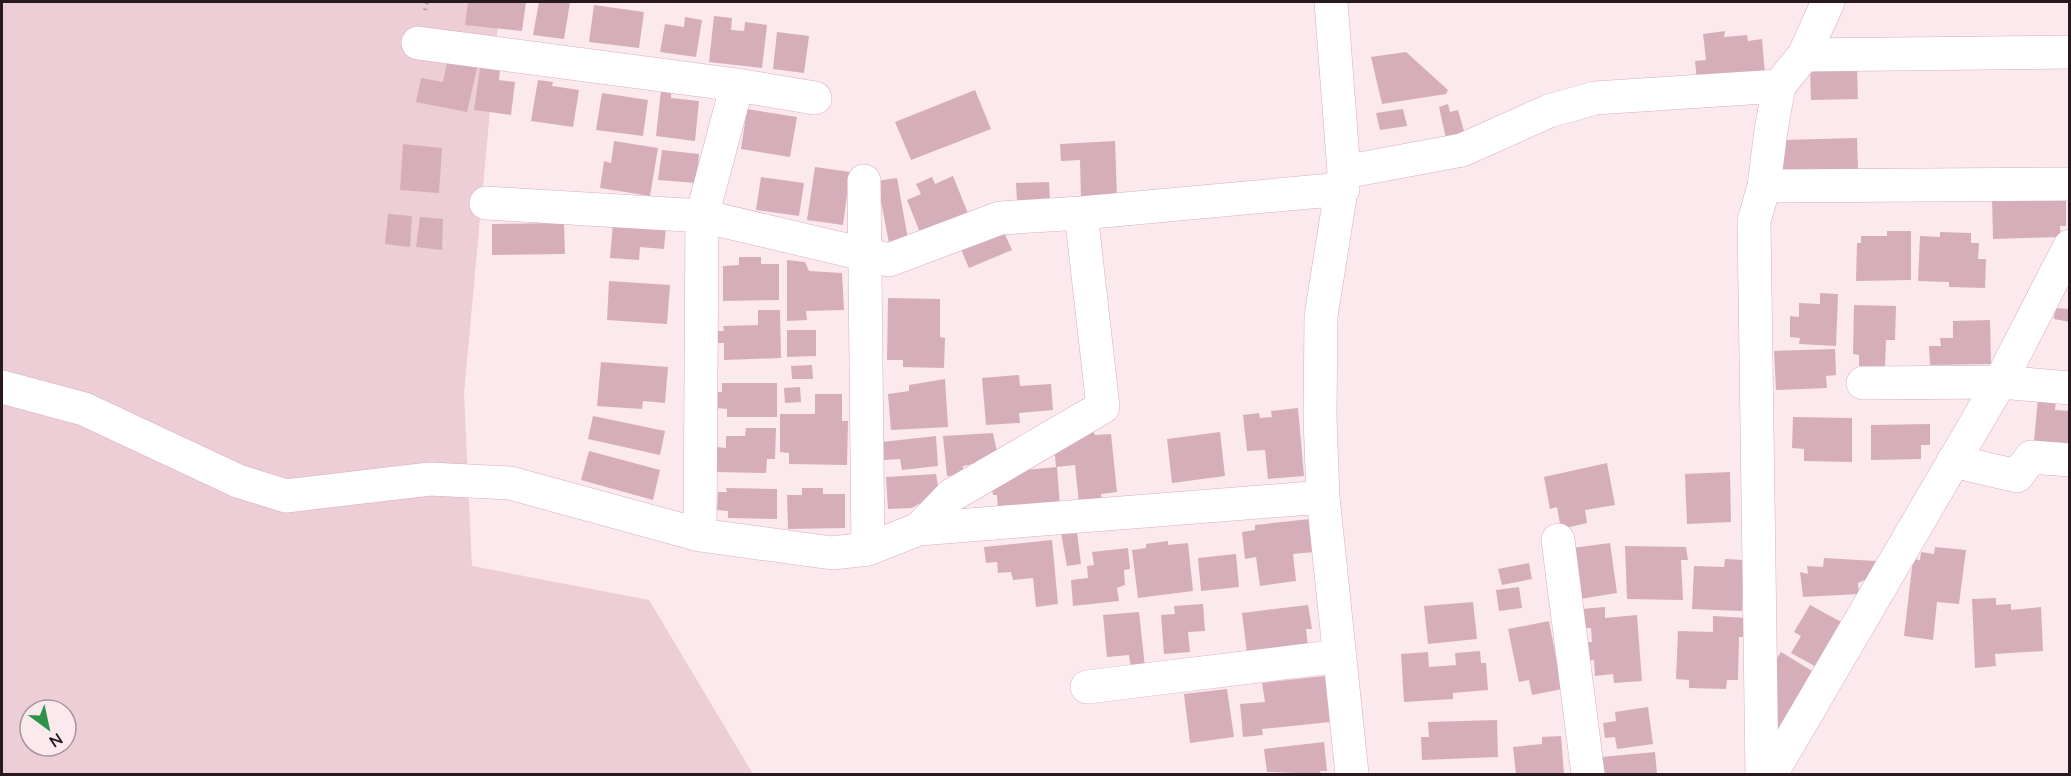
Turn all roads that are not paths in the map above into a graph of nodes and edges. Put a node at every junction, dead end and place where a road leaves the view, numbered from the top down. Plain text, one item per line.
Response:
1 (1330, 2) edge
2 (1828, 2) edge
3 (418, 43) dead end
4 (2070, 52) edge
5 (1804, 55) junction
6 (737, 85) junction
7 (1779, 86) junction
8 (815, 98) dead end
9 (864, 181) dead end
10 (1343, 181) junction
11 (2070, 184) edge
12 (1764, 186) junction
13 (486, 203) dead end
14 (1081, 213) junction
15 (702, 216) junction
16 (2070, 246) edge
17 (867, 256) junction
18 (2000, 382) junction
19 (1863, 383) dead end
20 (2, 387) edge
21 (2070, 388) edge
22 (2070, 460) edge
23 (1953, 461) junction
24 (1323, 497) junction
25 (919, 529) junction
26 (700, 535) junction
27 (1558, 540) dead end
28 (868, 549) junction
29 (1340, 656) junction
30 (1087, 687) dead end
31 (1352, 774) edge
32 (1588, 774) edge
33 (1762, 774) edge
34 (1771, 774) edge

1 - 10 street
2 - 5 street
3 - 6 street
4 - 5 street
5 - 7 street
6 - 8 street
6 - 15 street
7 - 10 street
7 - 12 street
9 - 17 street
10 - 14 street
10 - 24 street
11 - 12 street
12 - 33 street
13 - 15 street
14 - 17 street
14 - 25 street
15 - 17 street
15 - 26 street
16 - 18 street
17 - 28 street
18 - 19 street
18 - 21 street
18 - 23 street
20 - 26 street
22 - 23 street
23 - 34 street
24 - 25 street
24 - 29 street
25 - 28 street
26 - 28 street
27 - 32 street
29 - 30 street
29 - 31 street

